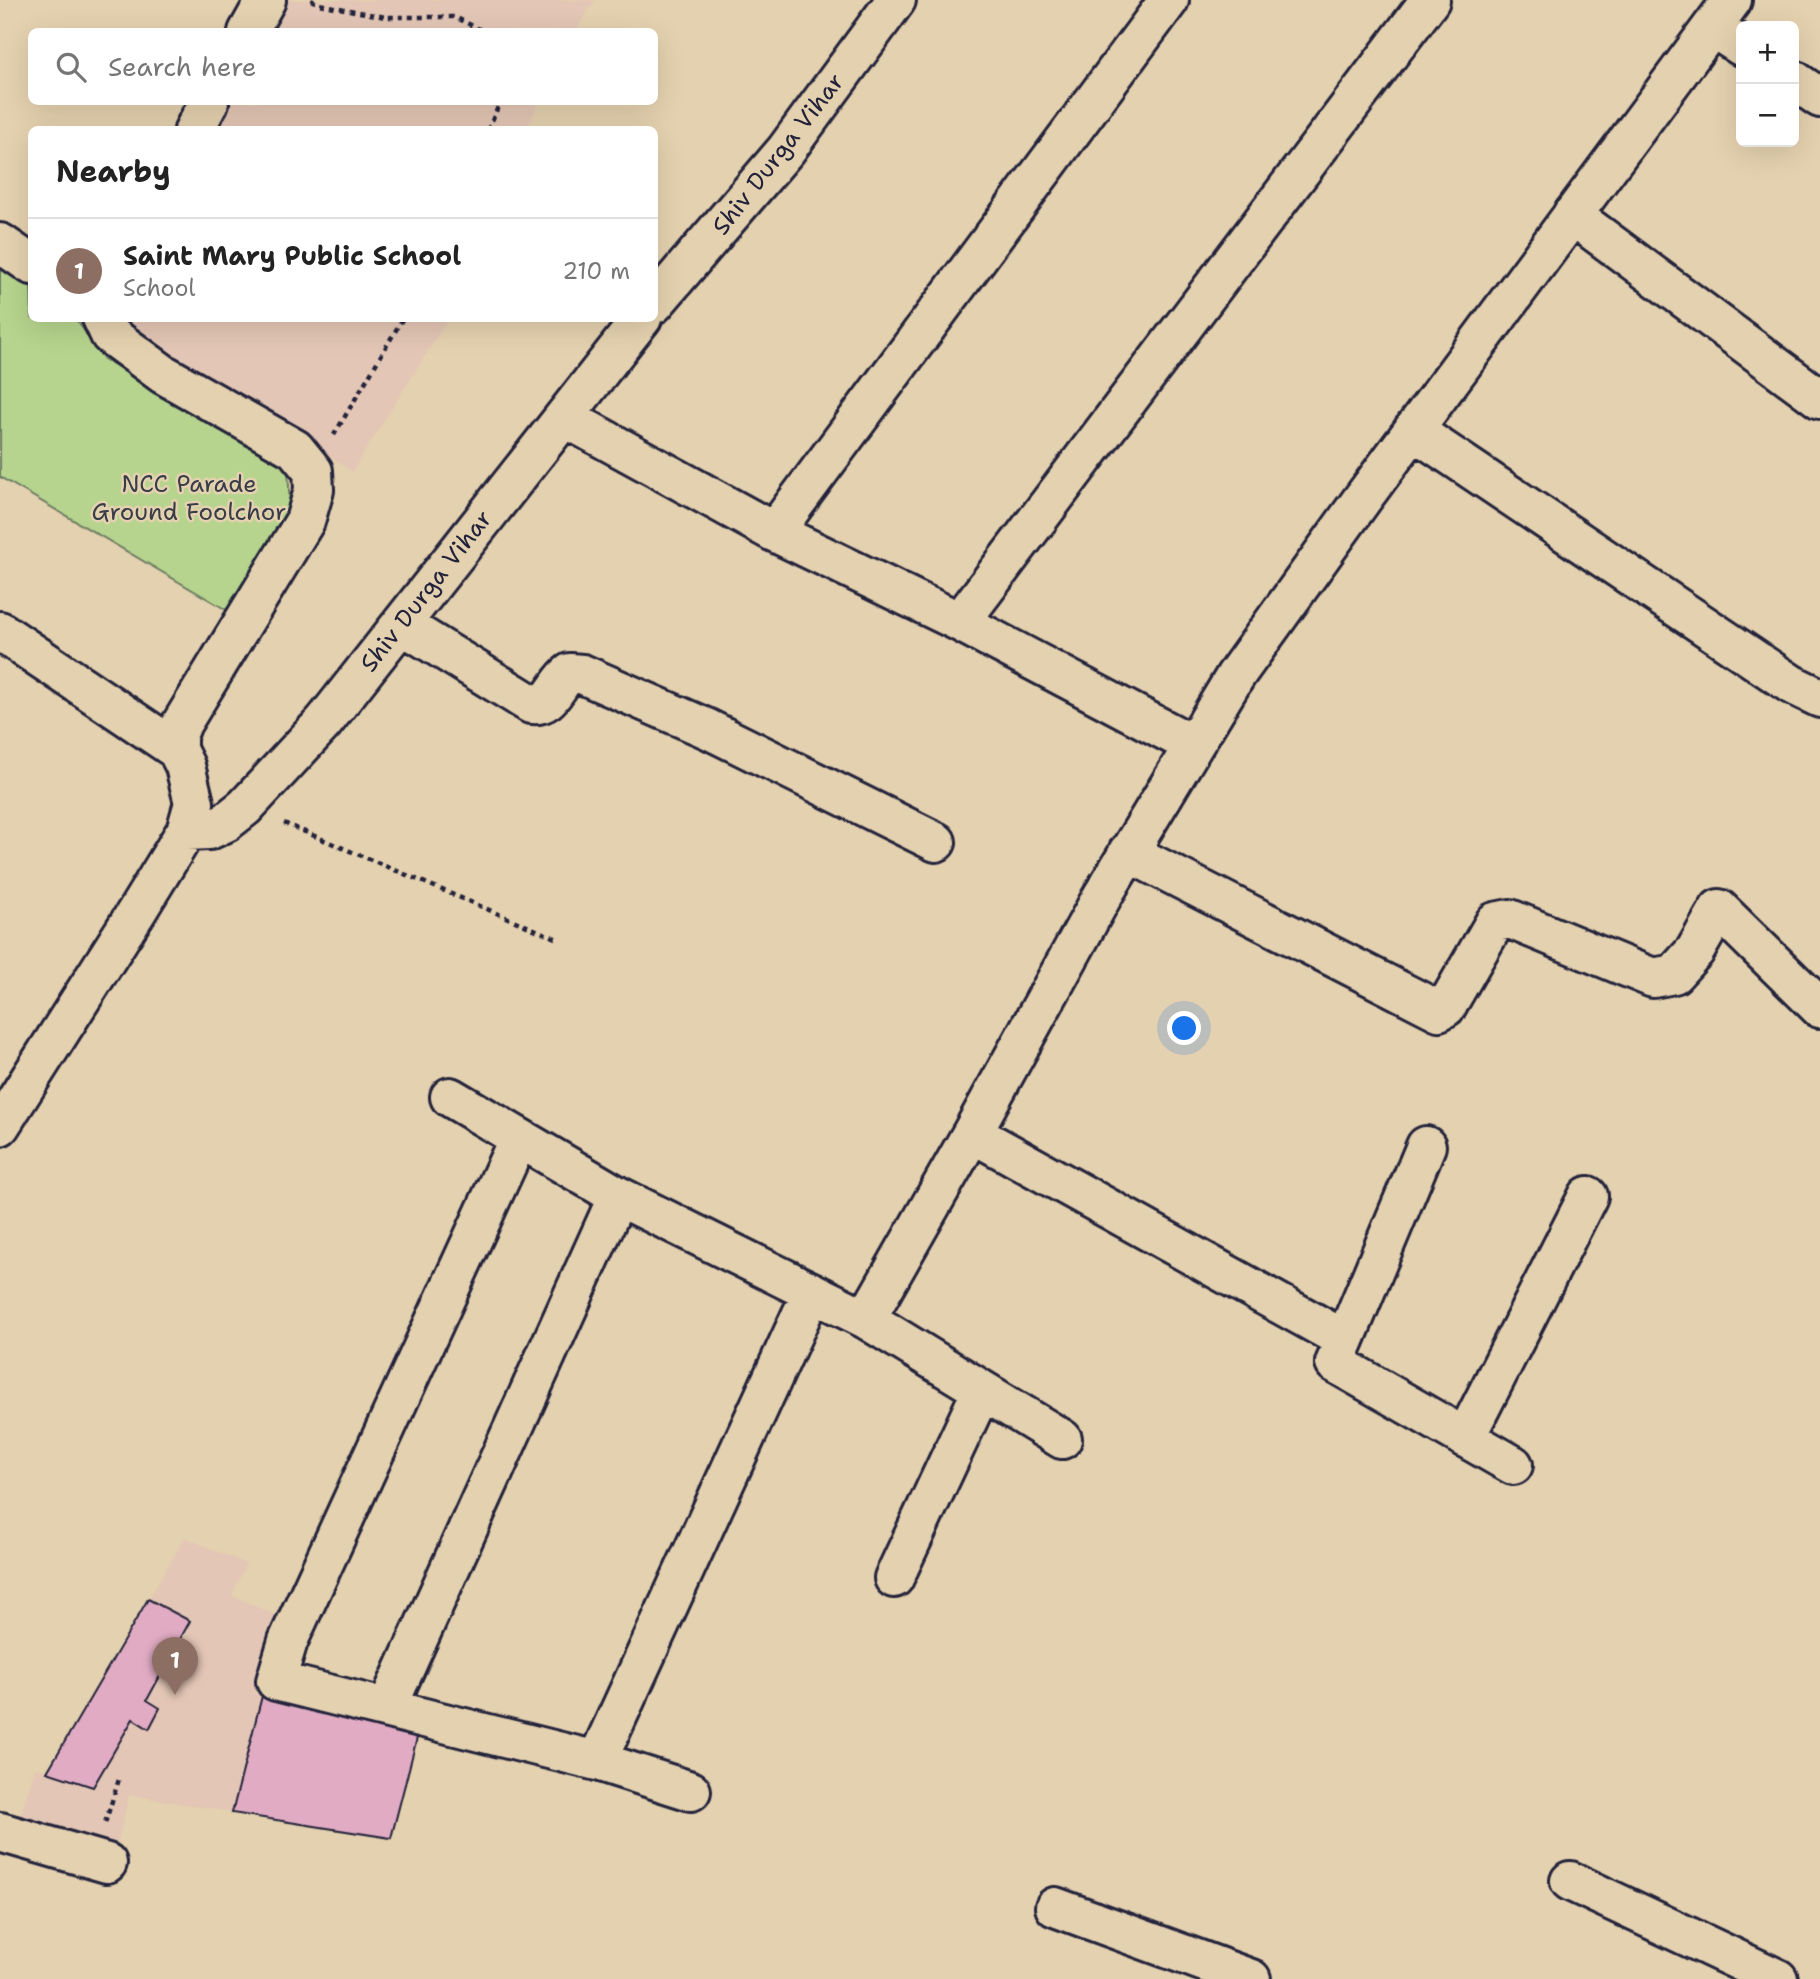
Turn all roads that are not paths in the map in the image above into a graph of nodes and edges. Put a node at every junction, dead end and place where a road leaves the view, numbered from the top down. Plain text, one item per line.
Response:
1 (266, 0) edge
2 (895, 0) edge
3 (1169, 0) edge
4 (1430, 0) edge
5 (1728, 24) edge
6 (250, 28) edge
7 (1799, 83) edge
8 (1820, 98) edge
9 (207, 105) edge
10 (196, 126) edge
11 (1572, 215) junction
12 (0, 243) edge
13 (28, 262) edge
14 (658, 299) edge
15 (104, 322) edge
16 (639, 322) edge
17 (1820, 400) edge
18 (564, 417) junction
19 (1413, 430) junction
20 (774, 532) junction
21 (960, 622) junction
22 (401, 624) junction
23 (0, 631) edge
24 (1820, 698) edge
25 (1193, 745) junction
26 (177, 750) junction
27 (186, 831) junction
28 (936, 842) dead end
29 (1128, 852) junction
30 (1820, 1008) edge
31 (450, 1097) dead end
32 (0, 1126) edge
33 (972, 1133) junction
34 (519, 1138) junction
35 (1426, 1146) dead end
36 (618, 1196) junction
37 (1588, 1196) dead end
38 (812, 1292) junction
39 (866, 1319) junction
40 (1345, 1340) junction
41 (981, 1392) junction
42 (1465, 1438) junction
43 (1062, 1439) dead end
44 (1513, 1465) dead end
45 (894, 1578) dead end
46 (387, 1708) junction
47 (597, 1761) junction
48 (691, 1791) dead end
49 (0, 1832) edge
50 (101, 1862) road end
51 (1570, 1881) dead end
52 (1055, 1907) dead end
53 (1251, 1979) edge
54 (1778, 1979) edge

1 - 6 street
2 - 14 street, Shiv Durga Vihar
3 - 20 street
4 - 21 street
5 - 11 street
7 - 8 street
9 - 10 street
11 - 17 street
11 - 19 street
12 - 13 street
15 - 26 street
16 - 18 street, Shiv Durga Vihar
18 - 20 street
18 - 22 street, Shiv Durga Vihar
19 - 24 street
19 - 25 street
20 - 21 street
21 - 25 street
22 - 27 street, Shiv Durga Vihar
22 - 28 street
23 - 26 street
25 - 29 street
26 - 27 street
27 - 32 street
29 - 30 street
29 - 33 street
31 - 34 street
33 - 39 street
33 - 40 street
34 - 36 street
34 - 46 street
35 - 40 street
36 - 38 street
36 - 46 street
37 - 42 street
38 - 39 street
38 - 47 street
39 - 41 street
40 - 42 street
41 - 43 street
41 - 45 street
42 - 44 street
46 - 47 street
47 - 48 street
49 - 50 street
51 - 54 street
52 - 53 street

